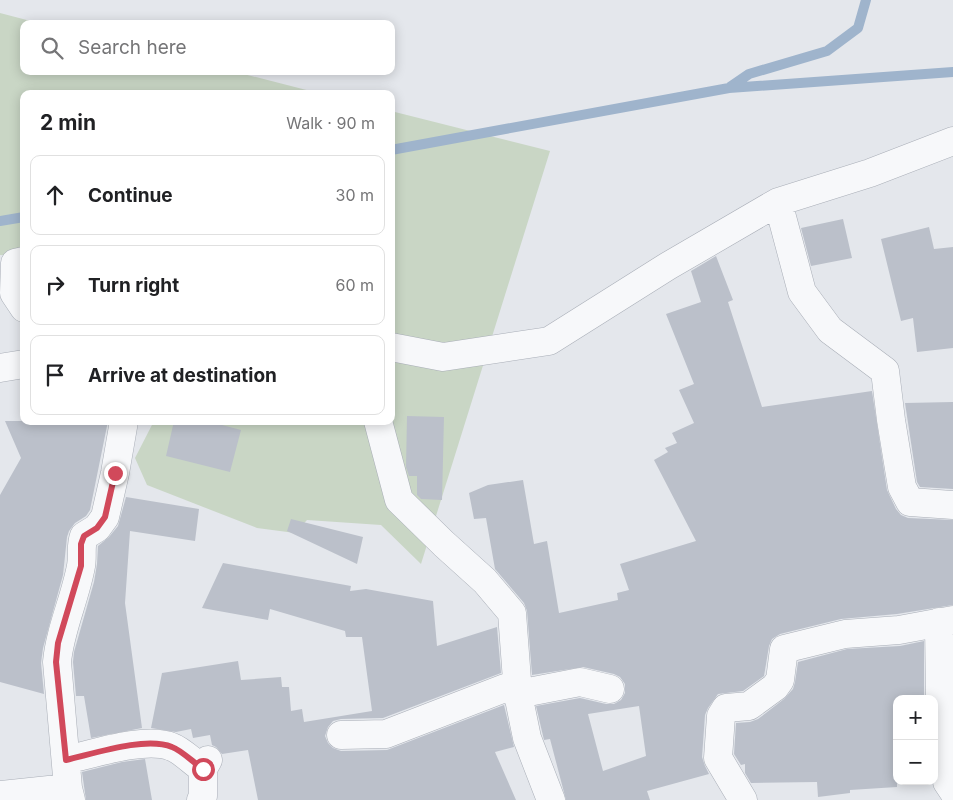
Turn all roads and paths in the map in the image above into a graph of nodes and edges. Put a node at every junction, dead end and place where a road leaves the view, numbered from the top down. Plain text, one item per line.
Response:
1 (953, 141) edge
2 (778, 202) junction
3 (20, 262) edge
4 (20, 302) edge
5 (395, 348) edge
6 (20, 365) edge
7 (0, 368) edge
8 (123, 425) edge
9 (379, 425) edge
10 (953, 505) edge
11 (946, 621) edge
12 (610, 689) dead end
13 (518, 694) junction
14 (341, 735) dead end
15 (66, 760) junction
16 (953, 791) edge
17 (70, 794) edge
18 (0, 795) edge
19 (201, 800) edge
20 (551, 800) edge
21 (744, 800) edge

1 - 2 street
2 - 5 street
2 - 10 street
3 - 4 street
6 - 7 street
8 - 15 street
9 - 13 street
11 - 16 street
11 - 21 street
12 - 13 street
13 - 14 street
13 - 20 street
15 - 17 street
15 - 19 street
17 - 18 street

